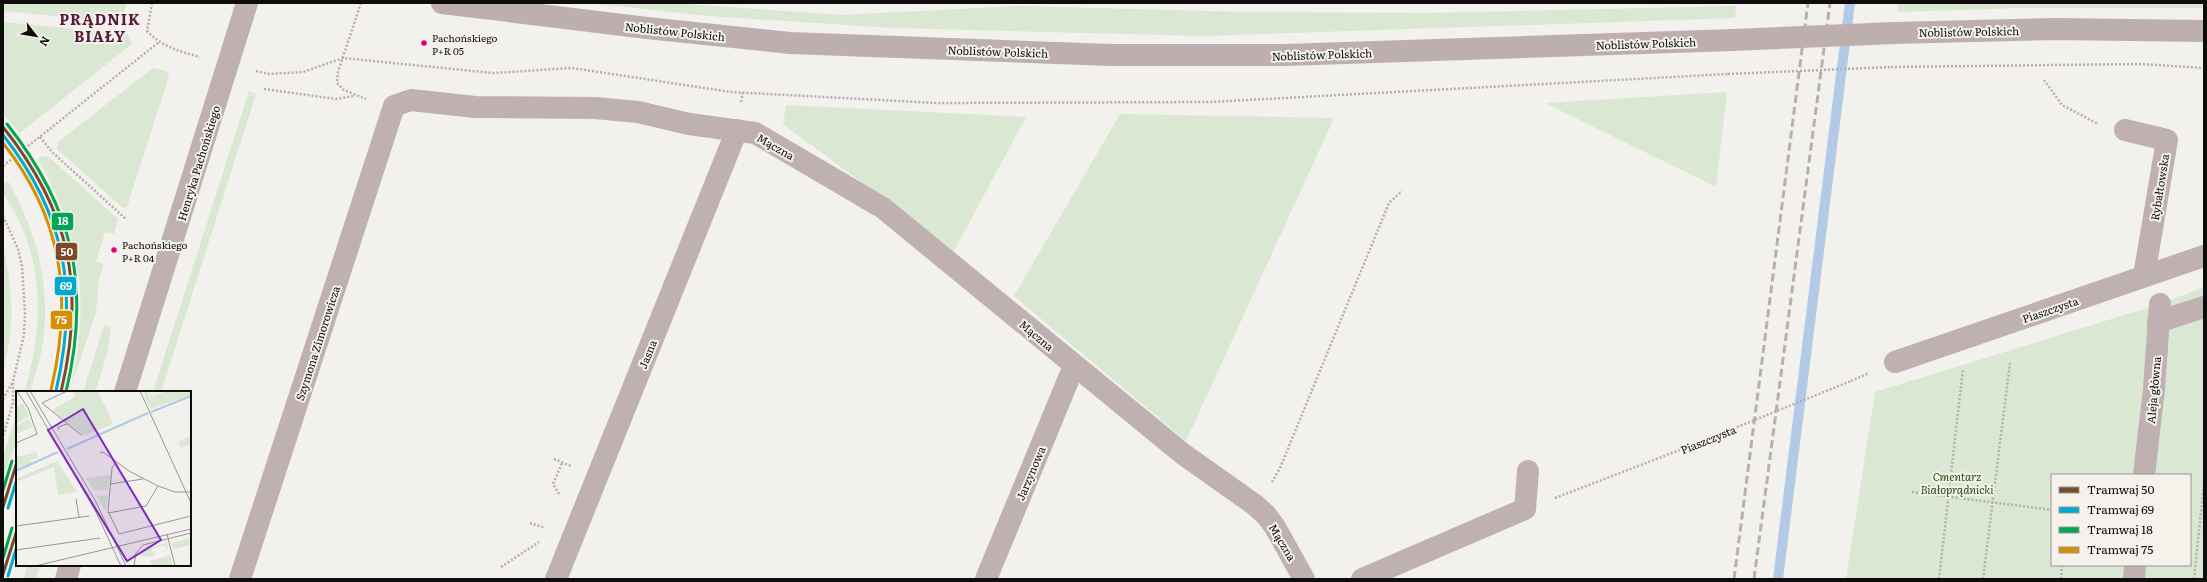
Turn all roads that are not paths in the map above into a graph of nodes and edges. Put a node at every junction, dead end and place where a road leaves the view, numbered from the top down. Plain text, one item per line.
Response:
1 (247, 3) edge
2 (442, 3) edge
3 (2204, 31) edge
4 (394, 106) joint
5 (737, 130) junction
6 (2125, 130) road end
7 (2204, 256) edge
8 (2144, 276) junction
9 (2204, 307) edge
10 (1895, 362) dead end
11 (1074, 366) junction
12 (125, 391) edge
13 (1528, 471) dead end
14 (2144, 474) edge
15 (70, 566) edge
16 (2135, 566) edge
17 (66, 579) edge
18 (240, 579) edge
19 (556, 579) edge
20 (986, 579) edge
21 (1304, 579) edge
22 (1362, 579) edge
23 (2134, 579) edge

1 - 12 street, Henryka Pachońskiego
2 - 3 main road, Noblistów Polskich, bridge
4 - 5 street, Mączna
4 - 18 street, Szymona Zimorowicza
5 - 11 street, Mączna
5 - 19 street, Jasna
6 - 8 street, Rybałtowska
7 - 8 street, Piaszczysta
8 - 10 street, Piaszczysta
9 - 14 street, Aleja główna
11 - 20 street, Jarzynowa
11 - 21 street, Mączna
13 - 22 street
15 - 17 street
16 - 23 street

